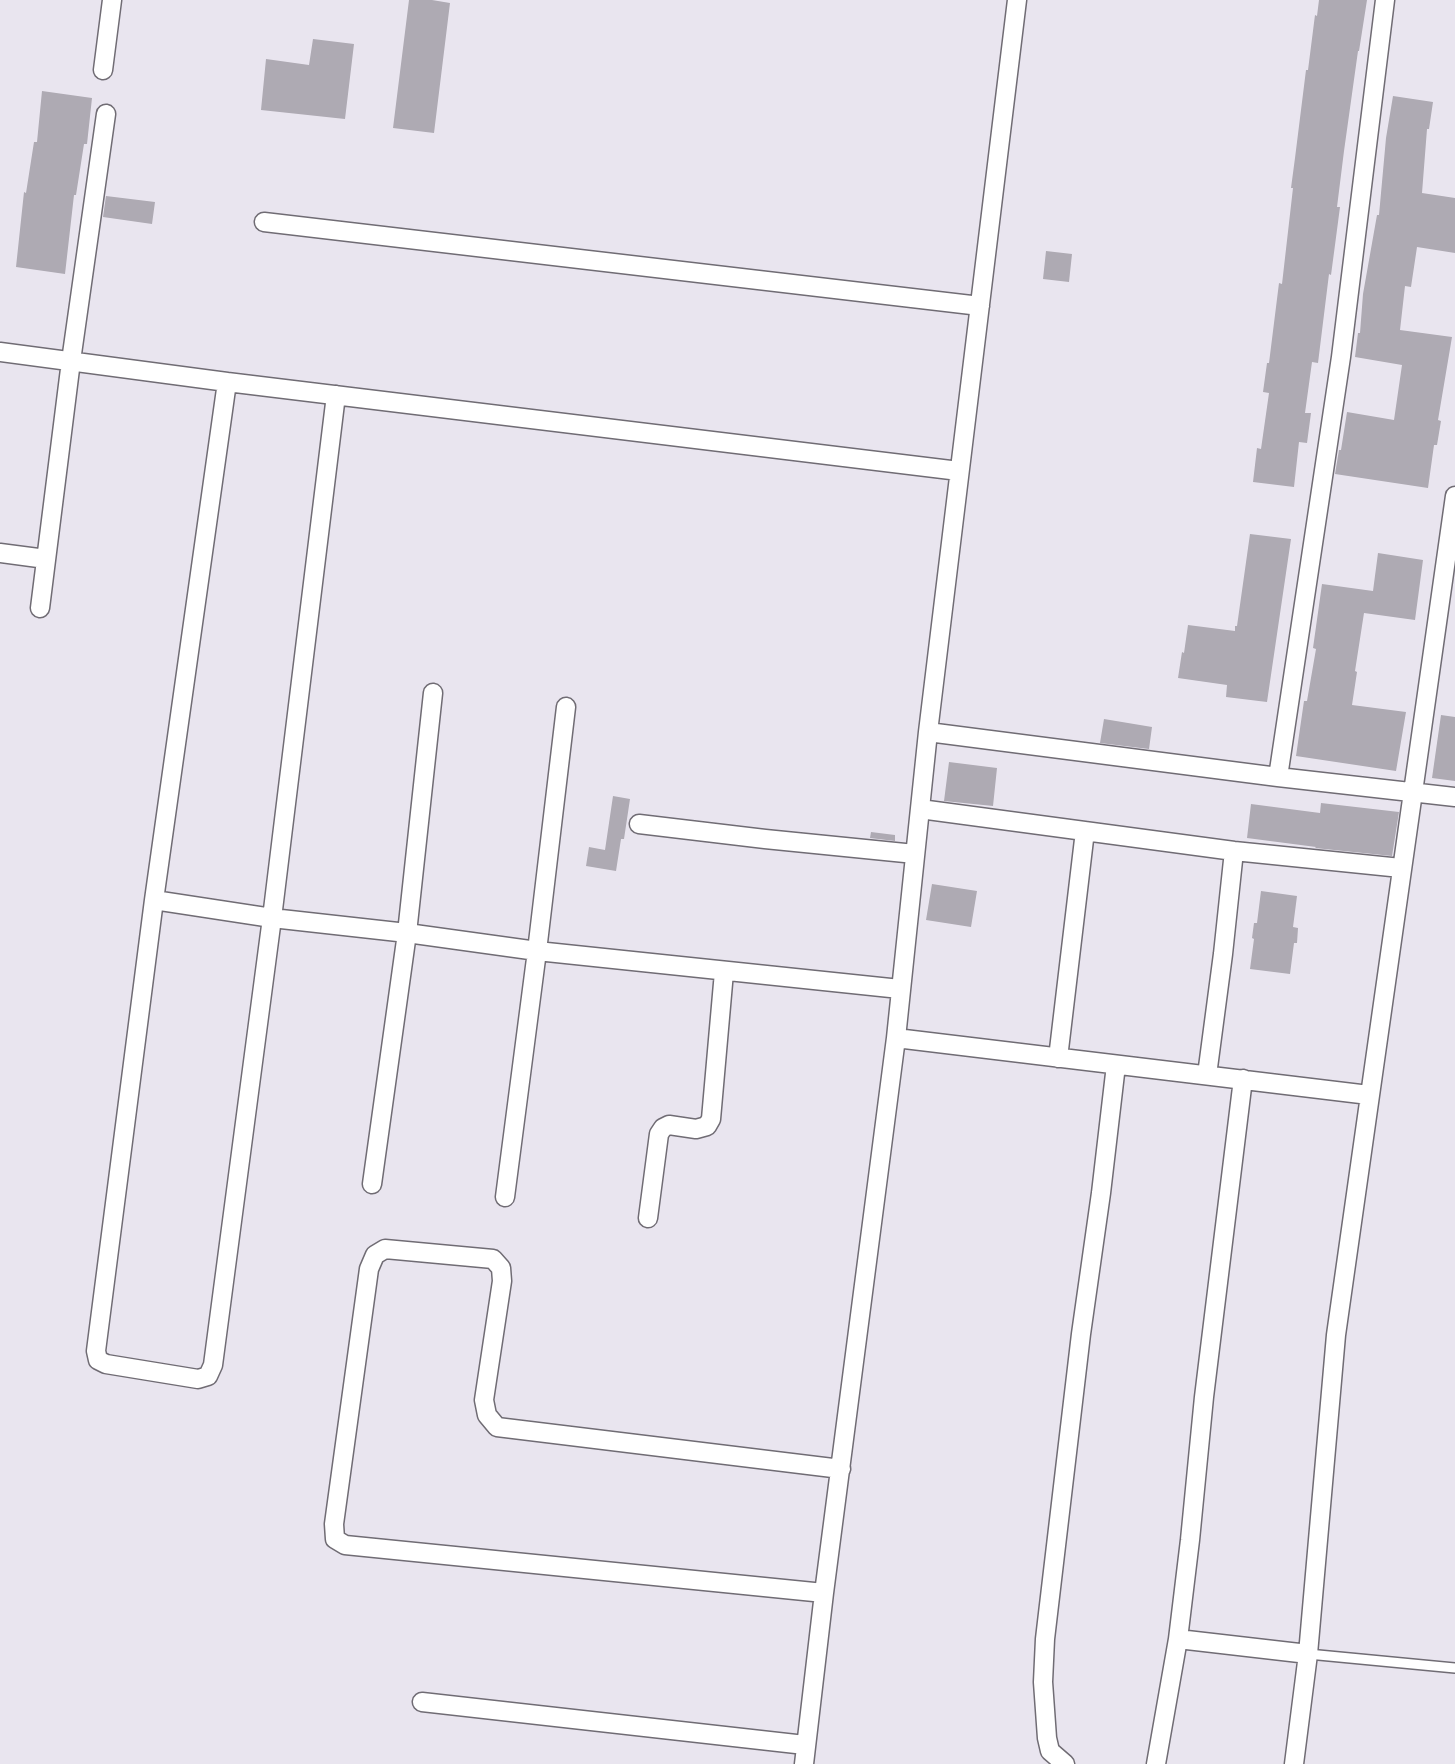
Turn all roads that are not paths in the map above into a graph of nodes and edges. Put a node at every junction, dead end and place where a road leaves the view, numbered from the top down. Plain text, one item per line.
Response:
1 (112, 0) edge
2 (1017, 0) edge
3 (1385, 0) edge
4 (103, 70) dead end
5 (106, 114) dead end
6 (264, 222) dead end
7 (980, 306) junction
8 (0, 352) edge
9 (71, 361) junction
10 (227, 382) junction
11 (336, 395) junction
12 (960, 471) junction
13 (1455, 495) edge
14 (0, 553) edge
15 (46, 559) junction
16 (40, 608) dead end
17 (433, 693) dead end
18 (566, 706) dead end
19 (928, 732) junction
20 (1278, 777) junction
21 (1412, 793) junction
22 (1455, 797) edge
23 (920, 809) junction
24 (639, 824) dead end
25 (1085, 831) junction
26 (1234, 851) junction
27 (915, 853) junction
28 (1401, 868) junction
29 (154, 900) junction
30 (272, 918) junction
31 (407, 933) junction
32 (537, 951) junction
33 (724, 972) junction
34 (900, 989) junction
35 (896, 1038) junction
36 (1058, 1058) junction
37 (1116, 1065) junction
38 (1207, 1075) junction
39 (1243, 1079) junction
40 (1369, 1095) junction
41 (372, 1184) dead end
42 (505, 1197) dead end
43 (648, 1219) dead end
44 (841, 1469) junction
45 (824, 1593) junction
46 (1178, 1639) junction
47 (1308, 1654) junction
48 (1455, 1668) edge
49 (422, 1702) dead end
50 (806, 1745) junction
51 (804, 1764) edge
52 (1065, 1764) edge
53 (1156, 1764) edge
54 (1294, 1764) edge

1 - 4 street
2 - 7 street
3 - 20 street
5 - 9 street
6 - 7 street
7 - 12 street
8 - 9 street
9 - 10 street
9 - 15 street
10 - 11 street
10 - 29 street
11 - 12 street
11 - 30 street
12 - 19 street
13 - 21 street
14 - 15 street
15 - 16 street
17 - 31 street
18 - 32 street
19 - 20 street
19 - 23 street
20 - 21 street
21 - 22 street
21 - 28 street
23 - 25 street
23 - 27 street
24 - 27 street
25 - 26 street
25 - 36 street
26 - 28 street
26 - 38 street
27 - 34 street
28 - 40 street
29 - 30 street
29 - 30 street
30 - 31 street
31 - 32 street
31 - 41 street
32 - 33 street
32 - 42 street
33 - 34 street
33 - 43 street
34 - 35 street
35 - 36 street
35 - 44 street
36 - 37 street
37 - 38 street
37 - 52 street
38 - 39 street
39 - 40 street
39 - 46 street
40 - 47 street
44 - 45 street
44 - 45 street
45 - 50 street
46 - 47 street
46 - 53 street
47 - 48 lane
47 - 54 street
49 - 50 street
50 - 51 street

